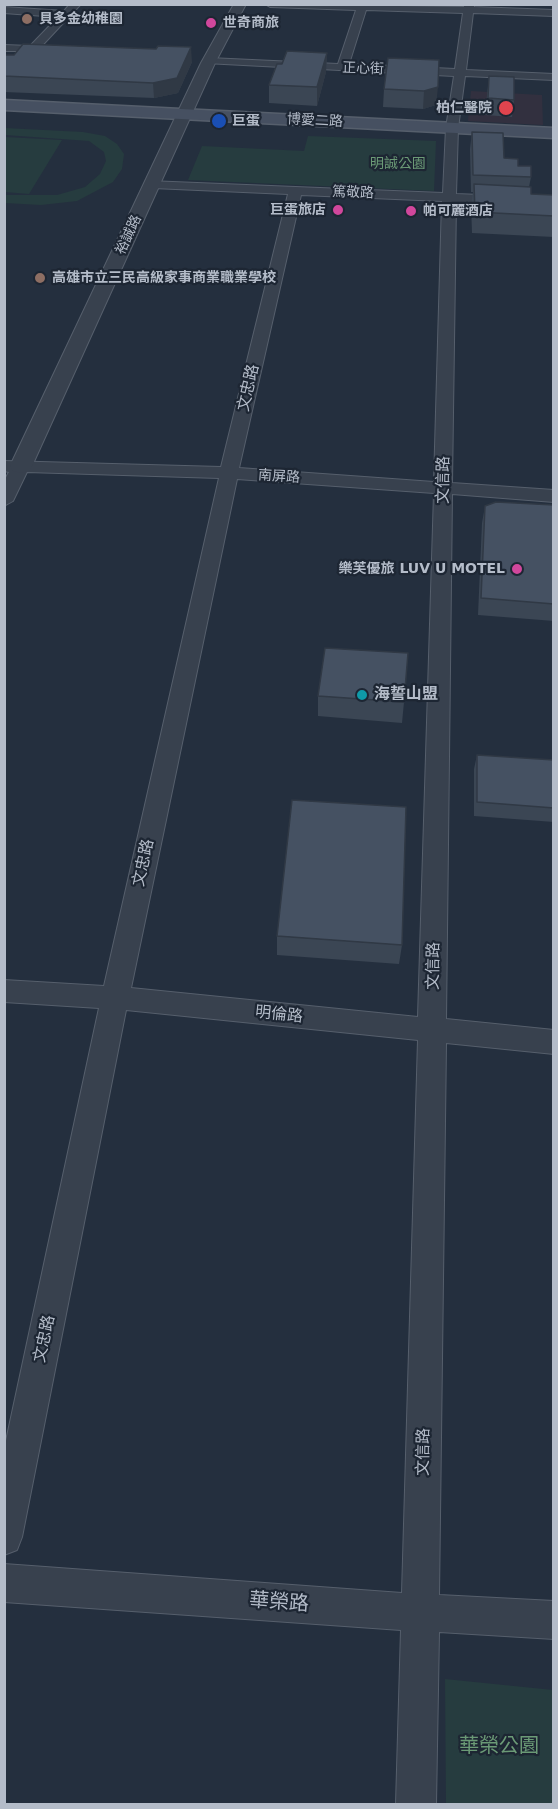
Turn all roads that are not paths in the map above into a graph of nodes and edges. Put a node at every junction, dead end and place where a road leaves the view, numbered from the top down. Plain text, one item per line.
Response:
1 (76, 4) edge
2 (240, 4) edge
3 (270, 4) edge
4 (362, 6) edge
5 (468, 8) edge
6 (4, 10) edge
7 (554, 13) edge
8 (67, 14) junction
9 (4, 48) edge
10 (210, 62) junction
11 (342, 68) junction
12 (458, 72) junction
13 (554, 77) edge
14 (4, 105) edge
15 (4, 114) edge
16 (184, 118) junction
17 (452, 132) junction
18 (554, 133) edge
19 (554, 142) edge
20 (153, 184) junction
21 (295, 191) junction
22 (449, 198) junction
23 (554, 202) edge
24 (13, 466) edge
25 (229, 473) junction
26 (444, 488) junction
27 (554, 496) edge
28 (4, 501) edge
29 (4, 991) edge
30 (115, 998) junction
31 (432, 1031) junction
32 (554, 1042) edge
33 (4, 1537) edge
34 (4, 1583) edge
35 (421, 1612) junction
36 (554, 1620) edge
37 (416, 1804) edge

1 - 8 street
2 - 10 street, 裕誠路
3 - 4 street
4 - 5 street
4 - 11 street
5 - 7 street
5 - 12 street, 文信路
6 - 8 street
8 - 9 street
10 - 11 street, 正心街
10 - 16 street, 裕誠路
11 - 12 street, 正心街
12 - 13 street, 正心街
12 - 17 street, 文信路
14 - 16 main road, 博愛二路
15 - 16 main road, 博愛二路
16 - 17 main road, 博愛二路
16 - 20 street, 裕誠路
17 - 18 main road, 博愛二路
17 - 19 main road, 博愛二路
17 - 22 street, 文信路
20 - 21 street, 篤敬路
20 - 24 street, 裕誠路
21 - 22 street, 篤敬路
21 - 25 street, 文忠路
22 - 23 street, 篤敬路
22 - 26 street, 文信路
24 - 25 street, 南屏路
24 - 28 street, 裕誠路
25 - 26 street, 南屏路
25 - 30 street, 文忠路
26 - 27 street, 南屏路
26 - 31 street, 文信路
29 - 30 street, 明倫路
30 - 31 street, 明倫路
30 - 33 street, 文忠路
31 - 32 street, 明倫路
31 - 35 street, 文信路
34 - 35 street, 華榮路
35 - 36 street, 華榮路
35 - 37 street, 文信路

